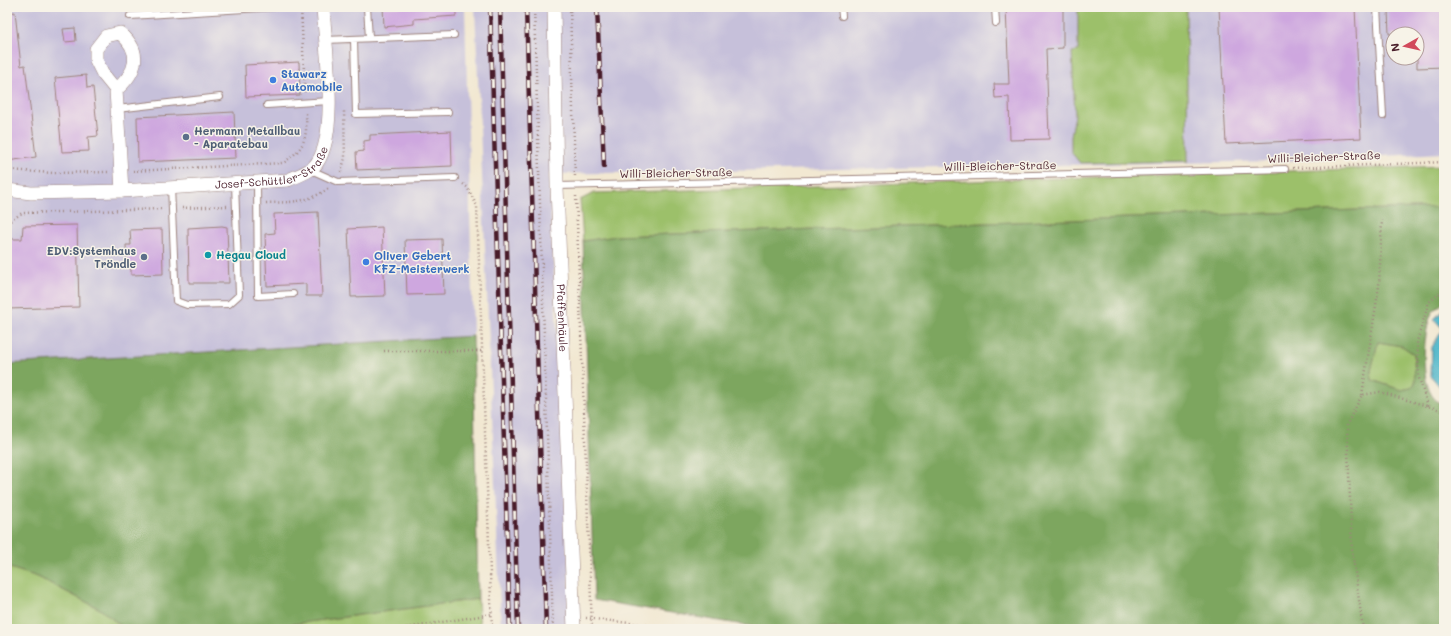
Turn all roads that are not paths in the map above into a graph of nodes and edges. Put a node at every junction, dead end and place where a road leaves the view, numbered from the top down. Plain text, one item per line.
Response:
1 (277, 7) edge
2 (323, 7) edge
3 (367, 7) edge
4 (554, 7) edge
5 (841, 7) edge
6 (996, 7) edge
7 (1377, 7) edge
8 (130, 16) dead end
9 (842, 16) dead end
10 (996, 23) dead end
11 (454, 35) dead end
12 (369, 38) junction
13 (354, 39) junction
14 (325, 40) junction
15 (116, 90) dead end
16 (220, 97) dead end
17 (329, 101) junction
18 (267, 105) dead end
19 (117, 109) junction
20 (448, 112) dead end
21 (1383, 116) dead end
22 (309, 169) junction
23 (1285, 169) road end
24 (456, 178) road end
25 (257, 182) junction
26 (235, 183) junction
27 (557, 186) junction
28 (172, 187) junction
29 (7, 190) edge
30 (122, 190) junction
31 (31, 193) junction
32 (7, 199) edge
33 (293, 294) dead end
34 (574, 623) edge

1 - 8 lane
2 - 14 street, Josef-Schüttler-Straße
3 - 12 lane
4 - 27 street, Pfaffenhäule
5 - 9 lane
6 - 10 lane
7 - 21 lane
11 - 12 lane
12 - 13 lane
13 - 14 lane
13 - 20 lane
14 - 17 street, Josef-Schüttler-Straße
15 - 19 street
16 - 19 lane
17 - 18 lane
17 - 22 street, Josef-Schüttler-Straße
19 - 30 street
22 - 24 lane
22 - 25 street, Josef-Schüttler-Straße
23 - 27 lane, Willi-Bleicher-Straße
25 - 26 street, Josef-Schüttler-Straße
25 - 33 lane
26 - 28 street, Josef-Schüttler-Straße
26 - 28 lane
27 - 34 street, Pfaffenhäule
28 - 30 street, Josef-Schüttler-Straße
29 - 31 street, Josef-Schüttler-Straße
30 - 31 street, Josef-Schüttler-Straße
31 - 32 street, Josef-Schüttler-Straße

